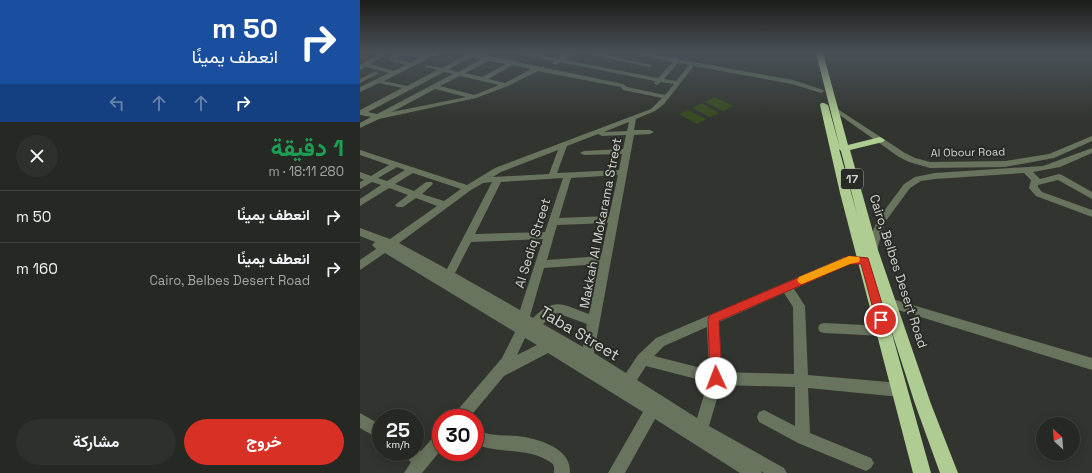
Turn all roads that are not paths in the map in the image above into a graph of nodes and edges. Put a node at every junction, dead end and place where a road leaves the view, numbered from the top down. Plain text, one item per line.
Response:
1 (371, 75) edge
2 (391, 75) edge
3 (433, 75) edge
4 (457, 75) edge
5 (463, 75) edge
6 (492, 75) edge
7 (524, 75) edge
8 (568, 75) edge
9 (598, 75) edge
10 (631, 75) edge
11 (664, 75) edge
12 (684, 75) edge
13 (755, 75) edge
14 (817, 75) edge
15 (825, 75) edge
16 (636, 76) junction
17 (360, 80) edge
18 (483, 80) junction
19 (592, 80) junction
20 (659, 80) junction
21 (378, 81) junction
22 (629, 81) junction
23 (677, 83) junction
24 (506, 85) junction
25 (623, 86) junction
26 (654, 86) junction
27 (820, 86) junction
28 (435, 87) junction
29 (408, 88) junction
30 (360, 90) edge
31 (648, 93) junction
32 (422, 94) junction
33 (474, 97) junction
34 (667, 97) junction
35 (447, 102) junction
36 (833, 108) junction
37 (360, 112) edge
38 (378, 117) junction
39 (633, 118) junction
40 (360, 126) edge
41 (630, 132) junction
42 (650, 132) dead end
43 (592, 134) junction
44 (1092, 138) edge
45 (880, 140) junction
46 (564, 144) junction
47 (844, 149) junction
48 (1092, 150) edge
49 (627, 151) junction
50 (360, 152) edge
51 (584, 153) dead end
52 (396, 164) junction
53 (930, 165) junction
54 (411, 170) junction
55 (1027, 171) junction
56 (623, 172) junction
57 (568, 175) junction
58 (360, 176) edge
59 (552, 176) junction
60 (935, 176) junction
61 (371, 179) junction
62 (498, 179) junction
63 (481, 180) junction
64 (1036, 183) junction
65 (429, 184) dead end
66 (387, 185) junction
67 (360, 186) edge
68 (468, 188) junction
69 (1090, 193) edge
70 (415, 195) junction
71 (360, 203) edge
72 (400, 205) dead end
73 (445, 205) junction
74 (1092, 214) edge
75 (614, 218) junction
76 (554, 222) junction
77 (360, 232) edge
78 (550, 235) junction
79 (468, 238) junction
80 (360, 239) edge
81 (389, 246) junction
82 (868, 255) junction
83 (606, 260) junction
84 (540, 264) junction
85 (360, 266) edge
86 (450, 275) junction
87 (786, 287) junction
88 (889, 303) junction
89 (714, 318) junction
90 (594, 321) junction
91 (527, 325) junction
92 (824, 328) dead end
93 (884, 331) junction
94 (549, 346) junction
95 (587, 356) junction
96 (643, 359) junction
97 (1092, 364) edge
98 (499, 373) junction
99 (716, 378) junction
100 (801, 381) junction
101 (626, 387) junction
102 (900, 390) junction
103 (468, 409) edge
104 (652, 410) junction
105 (764, 417) dead end
106 (360, 420) edge
107 (372, 427) edge
108 (701, 429) junction
109 (803, 438) junction
110 (484, 441) edge
111 (432, 450) edge
112 (424, 459) edge
113 (422, 461) edge
114 (866, 463) dead end
115 (748, 471) edge
116 (412, 473) edge
117 (562, 473) edge
118 (616, 473) edge
119 (778, 473) edge
120 (922, 473) edge
121 (948, 473) edge

1 - 17 street
2 - 21 street
3 - 29 street
4 - 28 street
5 - 18 street
6 - 18 street
7 - 24 street
8 - 19 street
9 - 19 street
10 - 16 street
11 - 20 street
12 - 23 street
13 - 27 street
14 - 27 highway, Cairo, Belbes Desert Road / 17
15 - 36 highway, Cairo, Belbes Desert Road / 17
16 - 20 street
16 - 22 street
18 - 24 street
19 - 25 street
20 - 23 street
20 - 26 street
21 - 29 street
21 - 30 street
22 - 25 street
22 - 26 street
23 - 34 street
24 - 33 street
25 - 31 street
26 - 31 street
27 - 82 highway, Cairo, Belbes Desert Road / 17
28 - 32 street
28 - 33 street
29 - 32 street
29 - 37 street
31 - 34 street
32 - 35 street
32 - 38 street
33 - 35 street
34 - 39 street
35 - 38 street
36 - 45 street, Al Obour Road
36 - 47 highway, Cairo, Belbes Desert Road / 17
37 - 38 street
38 - 40 street
39 - 41 street, Makkah Al Mokarama Street
39 - 43 street
41 - 42 street
41 - 43 street
41 - 49 street, Makkah Al Mokarama Street
43 - 46 street
44 - 53 street, Al Obour Road
45 - 47 highway
45 - 53 street, Al Obour Road
46 - 59 street
46 - 63 street
47 - 82 highway, Cairo, Belbes Desert Road / 17
48 - 55 street, Al Obour Road
49 - 51 street
49 - 56 street, Makkah Al Mokarama Street
50 - 52 street
52 - 54 street
52 - 61 street
53 - 60 street
54 - 66 street
54 - 68 street
55 - 60 street, Al Obour Road
55 - 64 street
56 - 57 street
56 - 75 street, Makkah Al Mokarama Street
57 - 59 street
57 - 76 street, Al Sediq Street
58 - 61 street
59 - 62 street
60 - 82 street, Al Obour Road
61 - 66 street
61 - 67 street
62 - 63 street
62 - 79 street
63 - 68 street
64 - 69 street
64 - 74 street
65 - 70 street
66 - 70 street
66 - 71 street
68 - 73 street
70 - 72 street
70 - 73 street
73 - 81 street
75 - 76 street
75 - 83 street, Makkah Al Mokarama Street
76 - 78 street, Al Sediq Street
77 - 81 street, Taba Street
78 - 79 street
78 - 84 street, Al Sediq Street
79 - 86 street
80 - 81 street, Taba Street
81 - 85 street
81 - 86 street, Taba Street
81 - 91 street, Taba Street
82 - 87 street
82 - 88 highway, Cairo, Belbes Desert Road / 17
82 - 93 highway, Cairo, Belbes Desert Road / 17
83 - 84 street
83 - 90 street, Makkah Al Mokarama Street
84 - 91 street, Al Sediq Street
86 - 91 street, Taba Street
87 - 89 street
87 - 100 street
88 - 97 street
88 - 121 highway, Cairo, Belbes Desert Road / 17
89 - 96 street
89 - 99 street
90 - 91 street
90 - 95 street, Makkah Al Mokarama Street
91 - 94 street, Taba Street
91 - 95 street, Taba Street
91 - 98 street, Al Sediq Street
92 - 93 street
93 - 102 highway, Cairo, Belbes Desert Road / 17
94 - 98 street
94 - 101 street, Taba Street
95 - 101 street, Taba Street
96 - 99 street
96 - 101 street
98 - 103 street
99 - 100 street
99 - 108 street
100 - 102 street
100 - 109 street
101 - 104 street, Taba Street
101 - 108 street, Taba Street
102 - 120 highway, Cairo, Belbes Desert Road / 17
104 - 115 street, Taba Street
104 - 118 street
105 - 109 street
106 - 107 street
108 - 119 street, Taba Street
109 - 114 street
110 - 117 street
111 - 112 street
113 - 116 street

